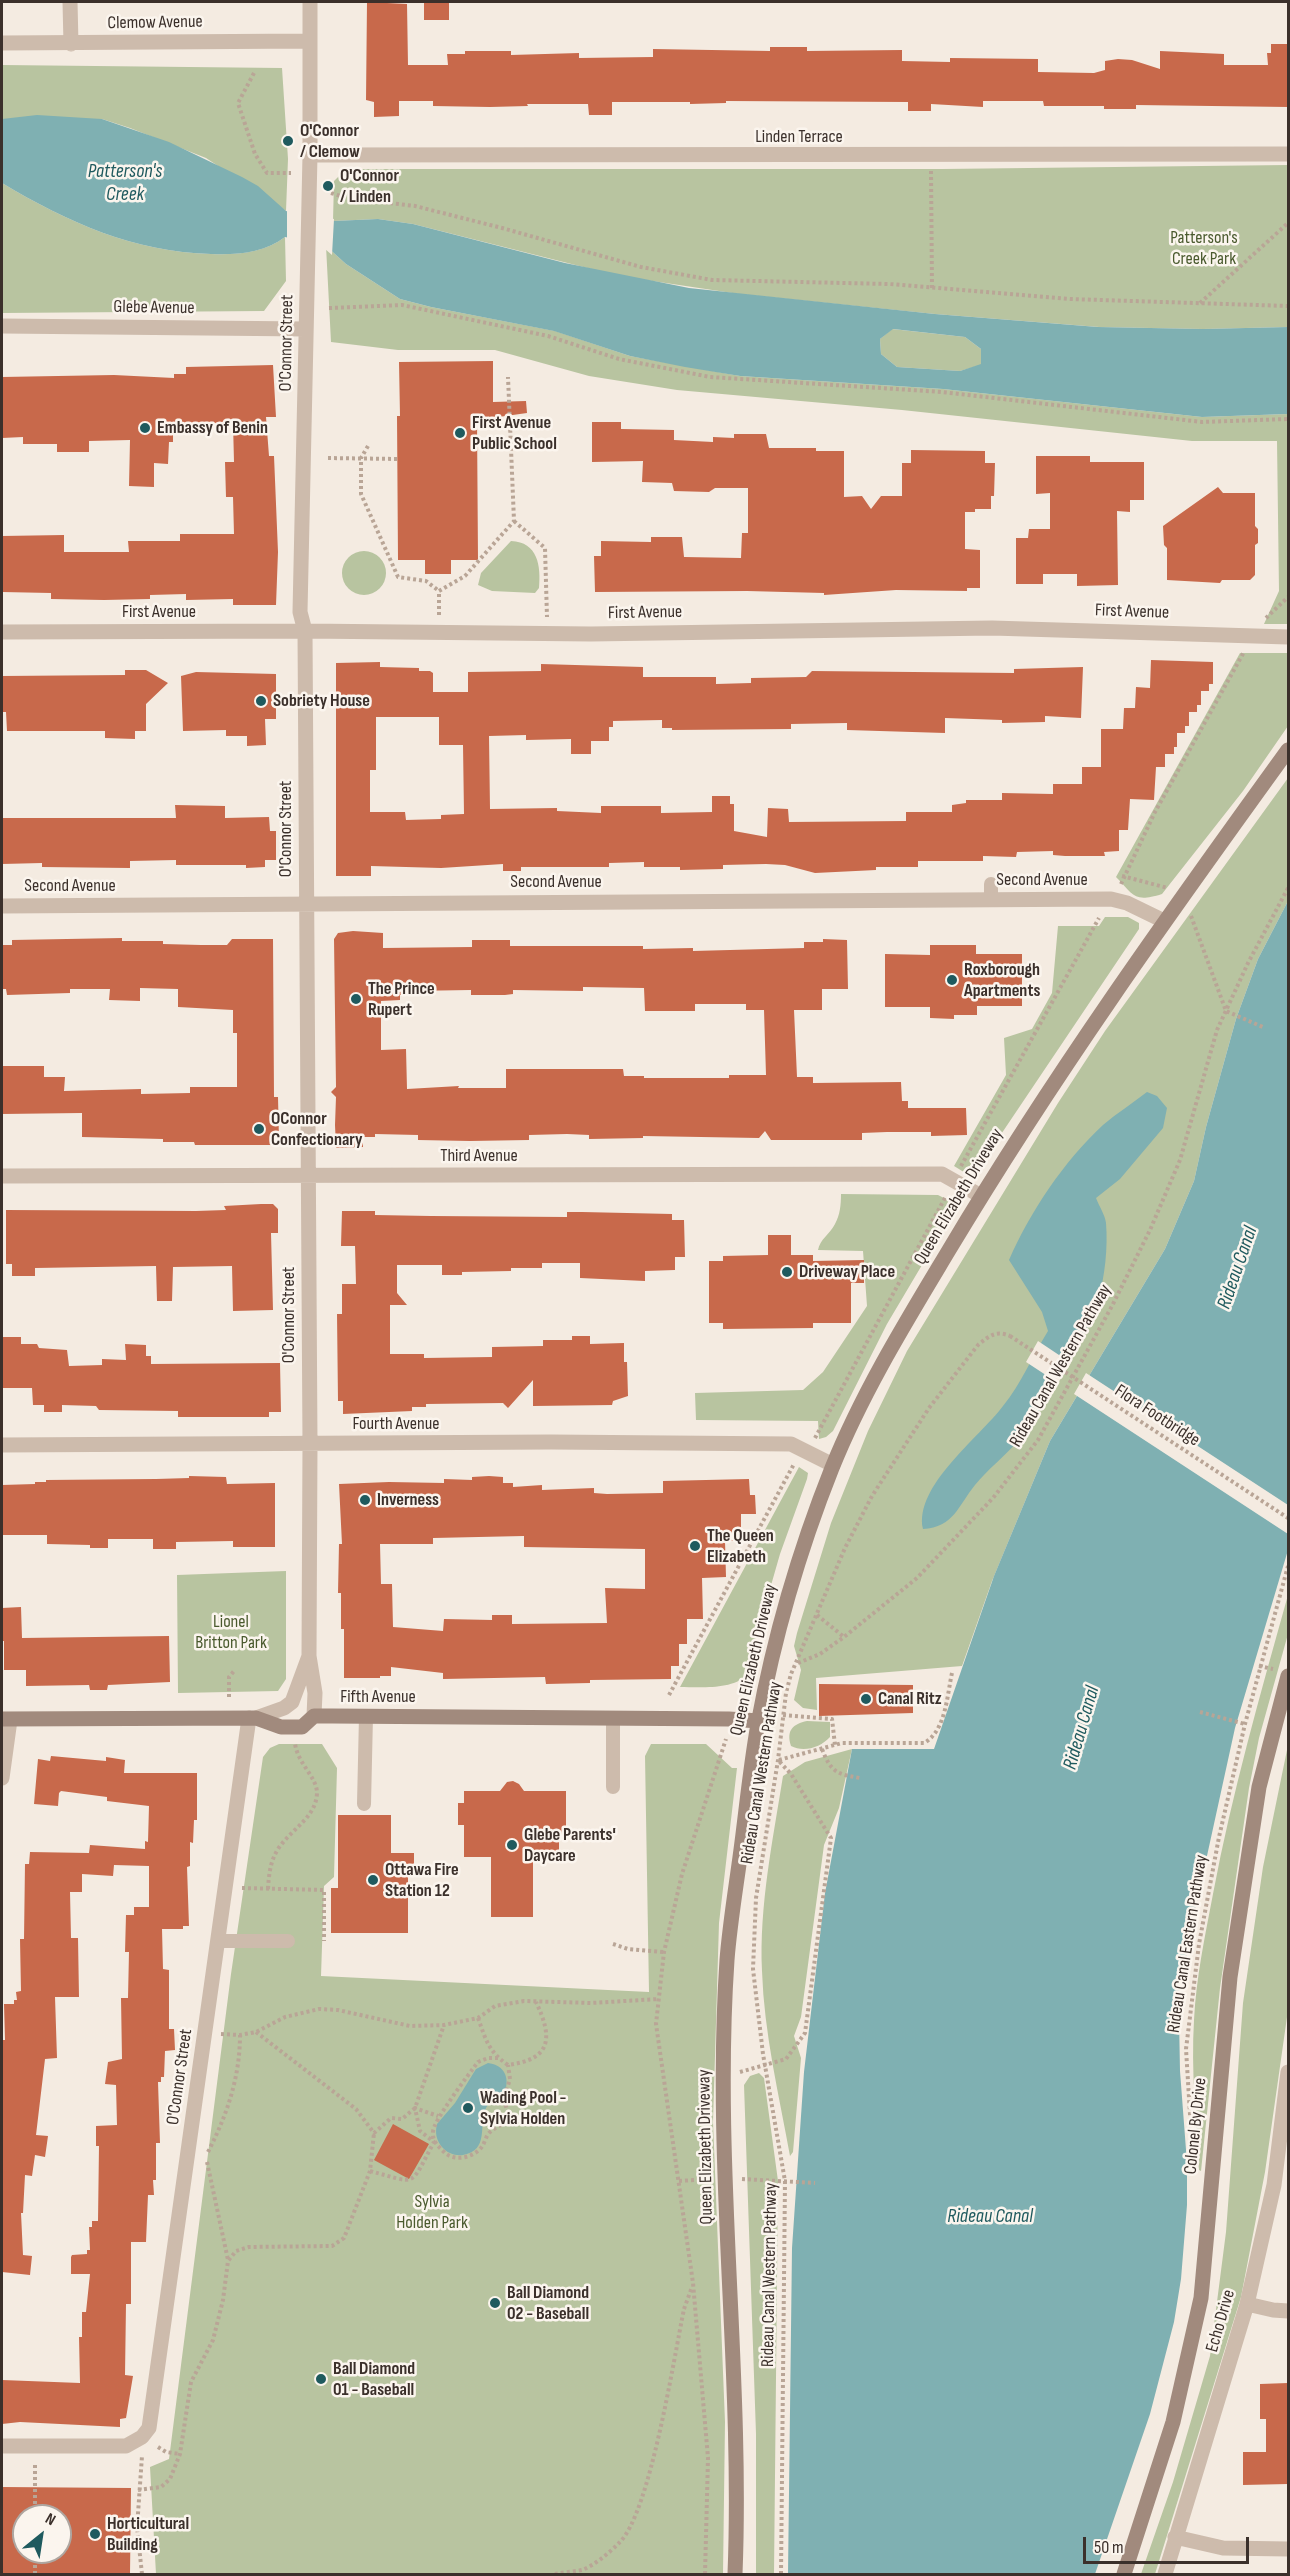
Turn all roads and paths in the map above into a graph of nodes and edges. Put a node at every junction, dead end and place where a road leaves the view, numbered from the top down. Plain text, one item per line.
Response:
1 (70, 2) edge
2 (310, 2) edge
3 (310, 41) junction
4 (2, 43) edge
5 (70, 44) junction
6 (254, 73) dead end
7 (1288, 154) edge
8 (310, 155) junction
9 (931, 156) junction
10 (289, 173) dead end
11 (331, 193) dead end
12 (1288, 223) edge
13 (932, 288) junction
14 (1200, 304) junction
15 (1288, 306) edge
16 (329, 308) dead end
17 (2, 326) edge
18 (306, 329) junction
19 (508, 377) dead end
20 (1288, 419) edge
21 (368, 446) dead end
22 (328, 458) dead end
23 (361, 458) junction
24 (397, 459) dead end
25 (514, 521) junction
26 (439, 591) junction
27 (547, 593) dead end
28 (1288, 597) edge
29 (305, 631) junction
30 (2, 632) edge
31 (439, 632) junction
32 (1253, 635) junction
33 (1288, 637) edge
34 (1288, 750) edge
35 (1122, 876) junction
36 (1288, 888) edge
37 (1181, 898) junction
38 (1111, 899) junction
39 (306, 903) junction
40 (2, 906) edge
41 (1164, 921) junction
42 (1226, 1011) junction
43 (1265, 1028) dead end
44 (308, 1175) junction
45 (2, 1176) edge
46 (955, 1180) junction
47 (981, 1196) junction
48 (813, 1441) dead end
49 (310, 1444) junction
50 (2, 1445) edge
51 (794, 1464) dead end
52 (833, 1464) junction
53 (1288, 1518) edge
54 (1288, 1566) edge
55 (817, 1616) junction
56 (844, 1637) junction
57 (309, 1656) junction
58 (797, 1663) junction
59 (1259, 1666) junction
60 (1273, 1669) dead end
61 (234, 1671) dead end
62 (952, 1673) dead end
63 (1288, 1676) edge
64 (669, 1695) dead end
65 (229, 1697) dead end
66 (1285, 1702) edge
67 (1200, 1712) dead end
68 (783, 1714) junction
69 (1247, 1715) junction
70 (314, 1716) junction
71 (366, 1716) junction
72 (1253, 1717) dead end
73 (253, 1718) junction
74 (613, 1718) junction
75 (6, 1719) edge
76 (759, 1721) junction
77 (1245, 1724) junction
78 (296, 1727) junction
79 (726, 1739) dead end
80 (835, 1745) junction
81 (822, 1749) junction
82 (778, 1760) junction
83 (2, 1778) edge
84 (860, 1778) dead end
85 (613, 1787) dead end
86 (364, 1804) dead end
87 (241, 1888) dead end
88 (268, 1889) junction
89 (218, 1941) junction
90 (288, 1941) dead end
91 (324, 1941) dead end
92 (613, 1944) dead end
93 (664, 1952) junction
94 (658, 1999) junction
95 (536, 2002) junction
96 (478, 2018) junction
97 (444, 2025) junction
98 (206, 2032) junction
99 (256, 2032) junction
100 (240, 2035) junction
101 (498, 2058) junction
102 (508, 2065) junction
103 (766, 2066) junction
104 (1288, 2072) edge
105 (724, 2073) junction
106 (415, 2108) junction
107 (438, 2116) junction
108 (374, 2133) junction
109 (434, 2142) junction
110 (370, 2171) junction
111 (1193, 2171) dead end
112 (724, 2179) junction
113 (679, 2181) junction
114 (785, 2181) junction
115 (816, 2183) dead end
116 (228, 2261) junction
117 (693, 2283) junction
118 (1247, 2304) junction
119 (1288, 2311) edge
120 (142, 2437) junction
121 (2, 2446) edge
122 (34, 2446) junction
123 (138, 2490) junction
124 (35, 2504) edge
125 (1175, 2537) junction
126 (1288, 2548) edge
127 (142, 2574) edge
128 (555, 2574) edge
129 (705, 2574) edge
130 (735, 2574) edge
131 (781, 2574) edge
132 (1124, 2574) edge
133 (1165, 2574) edge

1 - 5 street
2 - 3 street, O'Connor Street
3 - 5 street, Clemow Avenue
3 - 8 street, O'Connor Street
4 - 5 street, Clemow Avenue
6 - 10 path
7 - 9 street, Linden Terrace
8 - 9 street, Linden Terrace
8 - 18 street, O'Connor Street
9 - 13 path
11 - 13 path
12 - 14 path
13 - 14 path
14 - 15 path
16 - 20 path
17 - 18 street, Glebe Avenue
18 - 29 street, O'Connor Street
19 - 25 path
21 - 23 path
22 - 23 path
23 - 24 path
23 - 26 path
25 - 26 path
25 - 27 path
26 - 31 path
28 - 32 path
29 - 30 street, First Avenue
29 - 31 street, First Avenue
29 - 39 street, O'Connor Street
31 - 32 street, First Avenue
32 - 33 street, First Avenue
32 - 35 path
34 - 37 main road, Queen Elizabeth Driveway
35 - 37 path
35 - 38 path
36 - 42 path, Rideau Canal Western Pathway
37 - 41 main road, Queen Elizabeth Driveway
37 - 42 path
38 - 39 street, Second Avenue
38 - 41 street, Second Avenue
38 - 46 path
39 - 40 street, Second Avenue
39 - 44 street, O'Connor Street
41 - 47 main road, Queen Elizabeth Driveway
42 - 43 path
42 - 56 path, Rideau Canal Western Pathway
44 - 45 street, Third Avenue
44 - 46 street, Third Avenue
44 - 49 street, O'Connor Street
46 - 47 street, Third Avenue
46 - 48 path
47 - 52 main road, Queen Elizabeth Driveway
49 - 50 street, Fourth Avenue
49 - 52 street, Fourth Avenue
49 - 57 street, O'Connor Street
51 - 64 path
52 - 76 main road, Queen Elizabeth Driveway
53 - 55 path, Flora Footbridge, bridge
54 - 59 path, Rideau Canal Eastern Pathway
55 - 56 path
55 - 58 path
56 - 58 path, Rideau Canal Western Pathway
57 - 70 street, O'Connor Street
57 - 73 street, O'Connor Street
58 - 68 path, Rideau Canal Western Pathway
59 - 60 path
59 - 69 path, Rideau Canal Eastern Pathway
61 - 65 path
62 - 80 path
63 - 66 main road, Colonel By Drive
66 - 132 main road, Colonel By Drive
67 - 77 path
68 - 80 path
68 - 82 path, Rideau Canal Western Pathway
69 - 72 path
69 - 77 path, Rideau Canal Eastern Pathway
70 - 71 main road, Fifth Avenue
70 - 78 main road
71 - 74 main road, Fifth Avenue
71 - 86 lane
73 - 75 main road
73 - 78 main road
73 - 89 street, O'Connor Street
74 - 76 main road, Fifth Avenue
74 - 85 lane
75 - 83 street
76 - 105 main road, Queen Elizabeth Driveway
77 - 111 path, Rideau Canal Eastern Pathway
78 - 88 path
79 - 93 path
80 - 81 path
81 - 82 path
81 - 84 path
82 - 103 path, Rideau Canal Western Pathway
82 - 103 path
87 - 88 path
88 - 91 path
89 - 90 lane
89 - 98 street, O'Connor Street
92 - 93 path
93 - 94 path
94 - 95 path
94 - 113 path
95 - 96 path
95 - 102 path
96 - 97 path
96 - 101 path
97 - 99 path
97 - 106 path
98 - 100 path
98 - 120 street, O'Connor Street
99 - 100 path
99 - 108 path
100 - 116 path
101 - 102 path
101 - 107 path
102 - 109 path
103 - 105 path
103 - 114 path, Rideau Canal Western Pathway
104 - 118 street, Echo Drive
105 - 112 main road, Queen Elizabeth Driveway
106 - 107 path
106 - 108 path
106 - 109 path
107 - 109 path
108 - 110 path
109 - 110 path
110 - 116 path
112 - 113 path
112 - 114 path
112 - 130 main road, Queen Elizabeth Driveway
113 - 117 path
114 - 115 path
114 - 131 path, Rideau Canal Western Pathway
116 - 123 path
117 - 128 path
117 - 129 path
118 - 119 street
118 - 125 street, Echo Drive
120 - 122 street
120 - 123 path
121 - 122 street
122 - 124 path
123 - 127 path
125 - 126 street
125 - 133 street, Echo Drive

